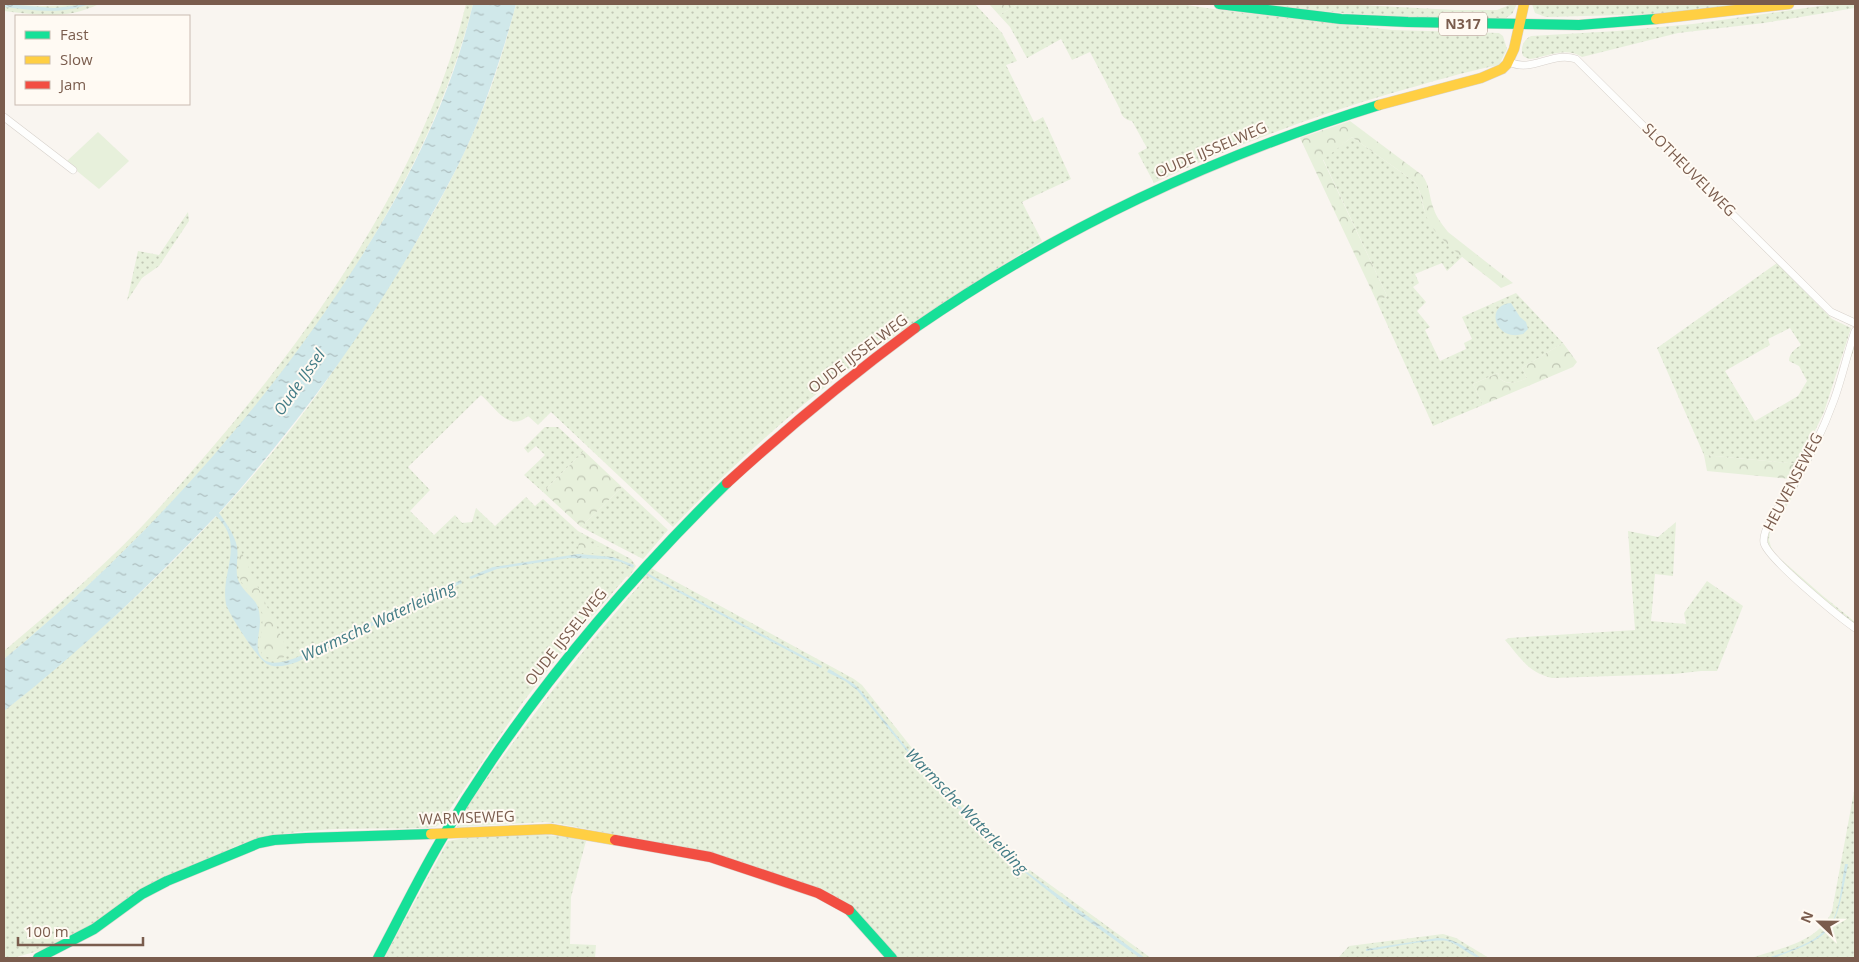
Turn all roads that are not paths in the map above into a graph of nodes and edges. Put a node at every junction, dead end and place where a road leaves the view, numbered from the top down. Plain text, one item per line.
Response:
1 (1219, 4) edge
2 (1524, 4) edge
3 (1789, 4) edge
4 (1518, 25) junction
5 (1509, 62) junction
6 (4, 117) edge
7 (73, 170) dead end
8 (1855, 323) edge
9 (1855, 331) edge
10 (1855, 628) edge
11 (444, 834) junction
12 (38, 958) edge
13 (378, 958) edge
14 (892, 958) edge

1 - 4 street, N317
2 - 4 street
3 - 4 street, N317
4 - 5 street
5 - 8 street, SLOTHEUVELWEG
5 - 11 street, OUDE IJSSELWEG
6 - 7 street
9 - 10 street, HEUVENSEWEG
11 - 12 street, WARMSEWEG
11 - 13 street, OUDE IJSSELWEG
11 - 14 street, WARMSEWEG

